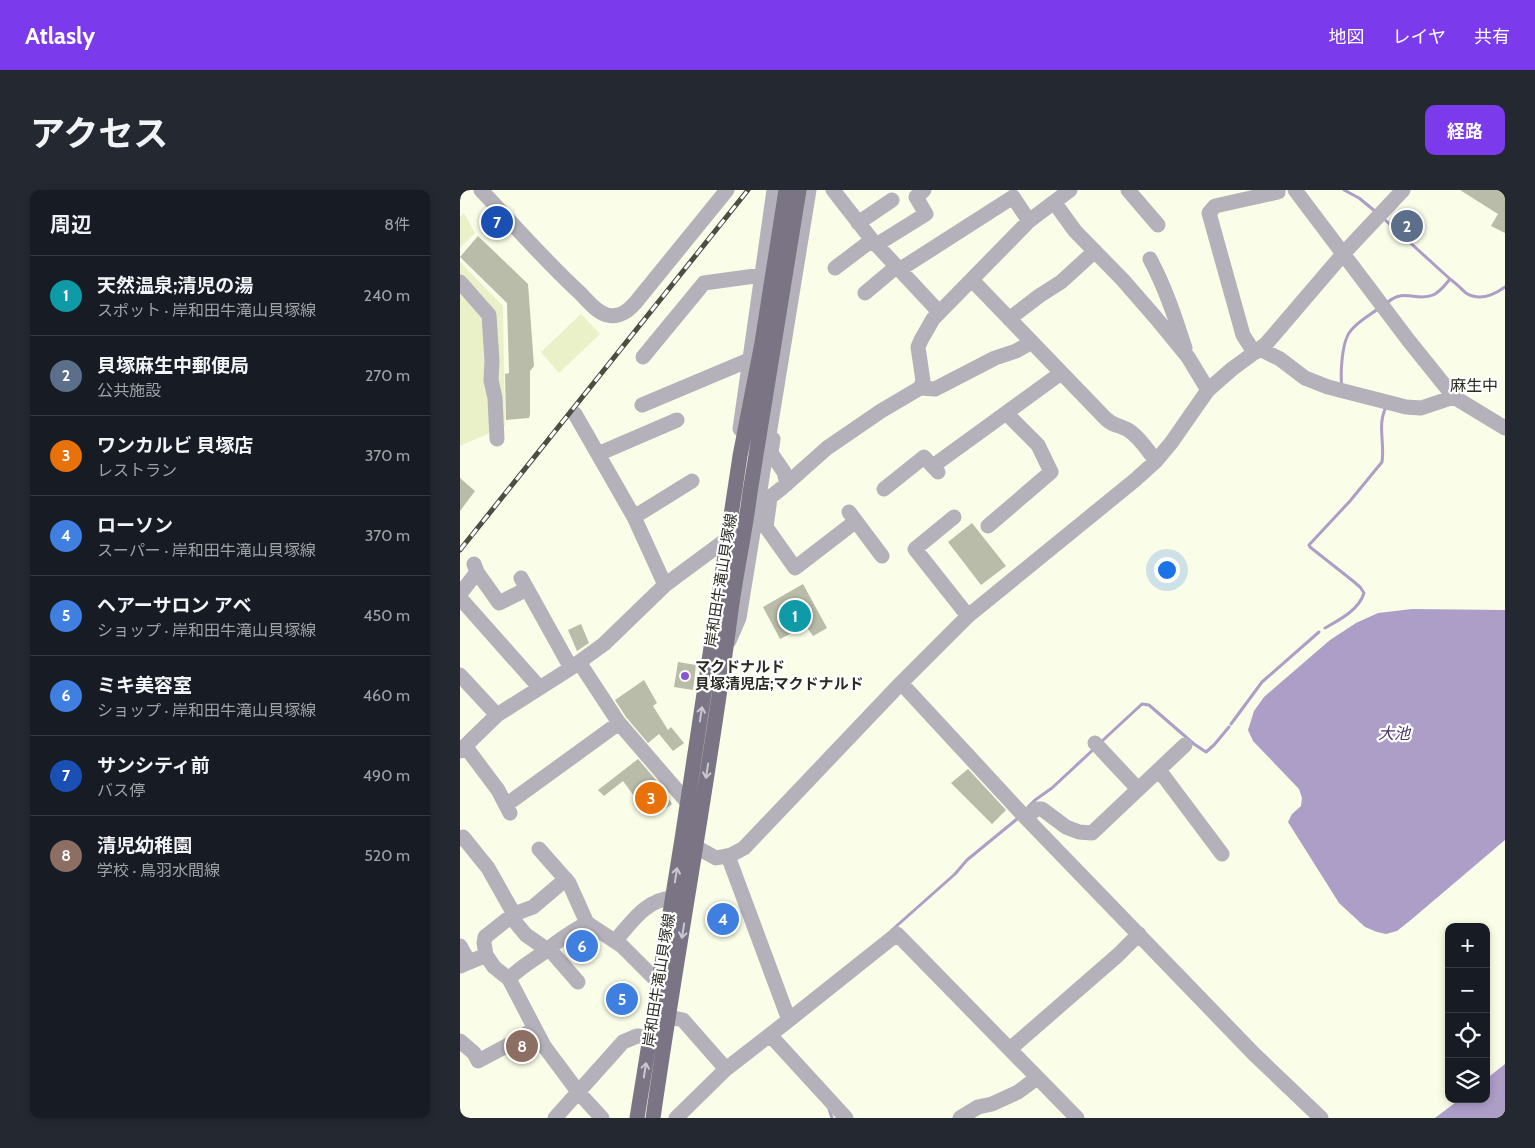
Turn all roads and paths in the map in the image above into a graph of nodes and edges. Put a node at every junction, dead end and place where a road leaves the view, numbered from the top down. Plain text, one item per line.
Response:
1 (481, 190) edge
2 (727, 190) edge
3 (774, 190) edge
4 (786, 190) edge
5 (799, 190) edge
6 (809, 190) edge
7 (833, 190) edge
8 (924, 190) edge
9 (1070, 190) edge
10 (1128, 190) edge
11 (1278, 190) edge
12 (1294, 190) edge
13 (1404, 190) edge
14 (1013, 193) edge
15 (892, 200) dead end
16 (1054, 202) junction
17 (1029, 221) junction
18 (858, 223) junction
19 (1158, 225) dead end
20 (874, 242) junction
21 (1095, 251) junction
22 (1343, 254) junction
23 (782, 256) junction
24 (1150, 258) dead end
25 (835, 268) dead end
26 (898, 269) junction
27 (762, 274) junction
28 (972, 280) junction
29 (460, 282) edge
30 (865, 293) dead end
31 (939, 312) junction
32 (1010, 319) junction
33 (1032, 342) junction
34 (1258, 350) junction
35 (643, 357) dead end
36 (1188, 357) junction
37 (749, 360) junction
38 (1061, 372) junction
39 (920, 388) junction
40 (1208, 390) junction
41 (774, 397) junction
42 (1454, 397) junction
43 (642, 406) dead end
44 (1006, 413) junction
45 (575, 414) dead end
46 (677, 420) dead end
47 (1505, 428) edge
48 (497, 439) dead end
49 (598, 454) junction
50 (1156, 461) junction
51 (692, 481) dead end
52 (787, 484) junction
53 (884, 489) dead end
54 (758, 506) junction
55 (731, 515) junction
56 (954, 516) dead end
57 (634, 517) junction
58 (988, 526) dead end
59 (727, 539) junction
60 (882, 556) dead end
61 (665, 586) junction
62 (460, 596) edge
63 (968, 616) junction
64 (575, 665) junction
65 (460, 675) edge
66 (902, 683) junction
67 (539, 687) junction
68 (498, 715) junction
69 (619, 723) junction
70 (1185, 745) dead end
71 (1097, 746) dead end
72 (462, 748) edge
73 (1159, 770) junction
74 (1138, 789) junction
75 (688, 802) junction
76 (700, 817) junction
77 (1025, 817) junction
78 (460, 839) edge
79 (682, 839) junction
80 (540, 848) dead end
81 (696, 848) junction
82 (1222, 854) dead end
83 (728, 856) junction
84 (566, 879) junction
85 (672, 898) junction
86 (514, 914) junction
87 (587, 923) junction
88 (1139, 934) junction
89 (615, 941) junction
90 (460, 946) edge
91 (548, 949) junction
92 (486, 955) junction
93 (464, 964) edge
94 (509, 979) junction
95 (659, 981) junction
96 (578, 982) dead end
97 (669, 1017) junction
98 (790, 1020) junction
99 (534, 1029) junction
100 (770, 1035) junction
101 (658, 1038) junction
102 (460, 1040) edge
103 (1010, 1049) junction
104 (726, 1069) junction
105 (1037, 1078) junction
106 (579, 1093) junction
107 (555, 1118) edge
108 (602, 1118) edge
109 (637, 1118) edge
110 (653, 1118) edge
111 (676, 1118) edge
112 (846, 1118) edge
113 (960, 1118) edge
114 (1077, 1118) edge
115 (1321, 1118) edge

1 - 2 street
3 - 27 street
4 - 23 main road, 岸和田牛滝山貝塚線
5 - 23 main road, 岸和田牛滝山貝塚線
6 - 41 street
7 - 18 street
8 - 20 street
9 - 16 street
10 - 19 street
11 - 34 street
12 - 22 street
13 - 22 street
14 - 17 street
14 - 26 street
15 - 18 street
16 - 17 street
16 - 21 street
17 - 28 street
18 - 20 street
20 - 25 street
20 - 26 street
21 - 32 street
21 - 36 street
22 - 34 street
22 - 42 street
23 - 54 main road, 岸和田牛滝山貝塚線
23 - 55 main road, 岸和田牛滝山貝塚線
24 - 36 street
26 - 30 street
26 - 31 street
27 - 35 street
27 - 37 street
28 - 31 street
28 - 32 street
29 - 48 street
31 - 39 street
32 - 33 street
33 - 38 street
33 - 39 street
34 - 40 street
34 - 42 street
36 - 40 street
37 - 43 street
37 - 55 street
38 - 44 street
38 - 50 street
39 - 52 street
40 - 50 street
41 - 52 street
41 - 54 street
42 - 47 street
44 - 53 street
44 - 58 street
45 - 49 street
46 - 49 street
49 - 57 street
50 - 63 street
51 - 57 street
52 - 54 street
54 - 59 street
54 - 60 street
54 -> 76 main road, 岸和田牛滝山貝塚線
55 - 59 main road, 岸和田牛滝山貝塚線
56 - 63 street
57 - 61 street
59 - 61 street
75 -> 59 main road, 岸和田牛滝山貝塚線
61 - 64 street
62 - 64 street
62 - 67 street
63 - 66 street
64 - 67 street
64 - 69 street
65 - 68 street
66 - 77 street
66 - 83 street
67 - 68 street
68 - 72 street
69 - 72 street
69 - 75 street
70 - 73 street
71 - 74 street
73 - 74 street
73 - 82 street
74 - 77 street
75 - 76 street
75 - 79 main road, 岸和田牛滝山貝塚線
76 - 81 main road, 岸和田牛滝山貝塚線
77 - 88 street
78 - 86 street
79 - 81 street
85 -> 79 main road, 岸和田牛滝山貝塚線
80 - 84 street
81 - 83 street
81 -> 97 main road, 岸和田牛滝山貝塚線
83 - 98 street
84 - 86 street
84 - 87 street
85 - 89 street
85 - 95 main road, 岸和田牛滝山貝塚線
86 - 91 street
86 - 92 street
87 - 89 street
87 - 91 street
88 - 103 street
88 - 115 street
89 - 95 street
90 - 93 street
91 - 94 street
91 - 96 street
92 - 93 street
92 - 94 street
94 - 99 street
95 - 101 main road, 岸和田牛滝山貝塚線
97 - 101 main road, 岸和田牛滝山貝塚線
97 - 104 street
98 - 100 street
98 - 103 street
99 - 102 street
99 - 106 street
100 - 104 street
100 - 112 street
101 - 106 street
109 -> 101 main road, 岸和田牛滝山貝塚線
101 - 110 main road, 岸和田牛滝山貝塚線
103 - 105 street
104 - 111 street
105 - 113 street
105 - 114 street
106 - 107 street
106 - 108 street

